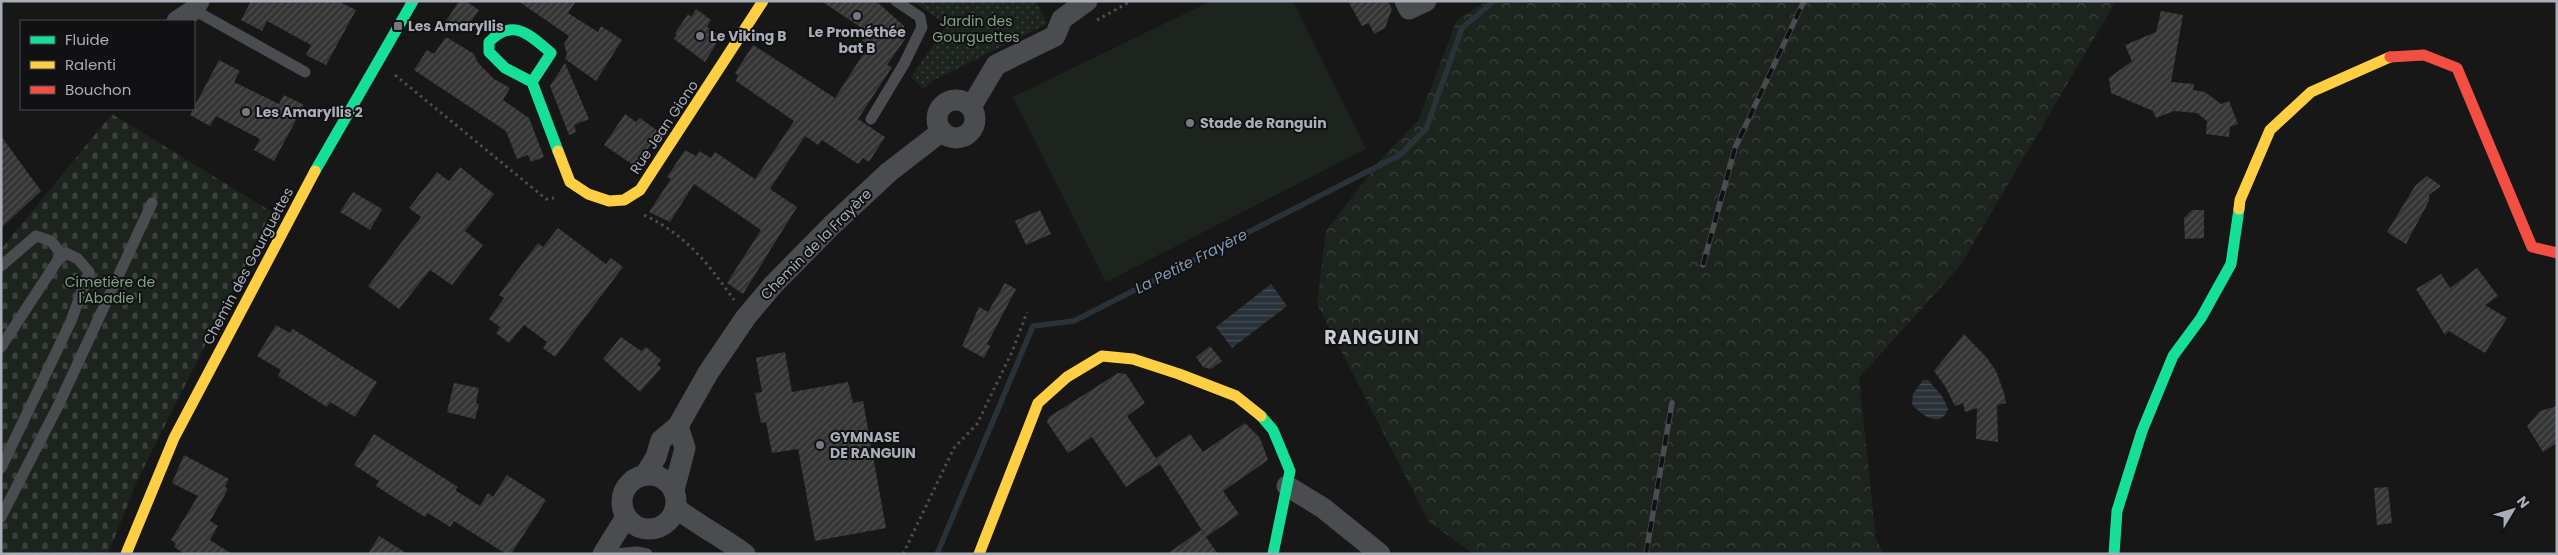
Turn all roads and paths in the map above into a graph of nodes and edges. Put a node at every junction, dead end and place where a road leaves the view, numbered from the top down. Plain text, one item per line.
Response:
1 (413, 1) edge
2 (763, 1) edge
3 (896, 1) edge
4 (1087, 1) edge
5 (1405, 1) edge
6 (1426, 1) edge
7 (190, 11) edge
8 (375, 64) junction
9 (304, 72) dead end
10 (532, 82) junction
11 (871, 118) dead end
12 (552, 200) dead end
13 (624, 200) junction
14 (152, 204) dead end
15 (2557, 253) edge
16 (63, 256) junction
17 (1, 266) edge
18 (1027, 312) dead end
19 (746, 317) junction
20 (1, 347) edge
21 (678, 426) junction
22 (1, 468) edge
23 (645, 474) junction
24 (1287, 486) junction
25 (675, 499) junction
26 (1, 517) edge
27 (626, 517) junction
28 (741, 553) edge
29 (126, 554) edge
30 (603, 554) edge
31 (614, 554) edge
32 (647, 554) edge
33 (903, 554) edge
34 (979, 554) edge
35 (1273, 554) edge
36 (1380, 554) edge
37 (2114, 554) edge

1 - 8 street, Chemin des Gourguettes
2 - 13 street, Rue Jean Giono
3 - 11 lane
4 - 19 street, Chemin de la Frayère
5 - 6 street
7 - 9 lane
8 - 12 path
8 - 29 street, Chemin des Gourguettes
10 - 10 street
10 - 13 street
13 - 19 path
14 - 26 lane
15 - 37 street
16 - 17 lane
16 - 20 lane
16 - 22 lane
18 - 33 path
19 - 21 street, Chemin de la Frayère
21 - 23 street, Chemin de la Frayère
21 - 25 street
23 - 25 street
23 - 27 street
24 - 34 street
24 - 35 street
24 - 36 street
25 - 27 street
25 - 28 street
27 - 30 street
31 - 32 lane

